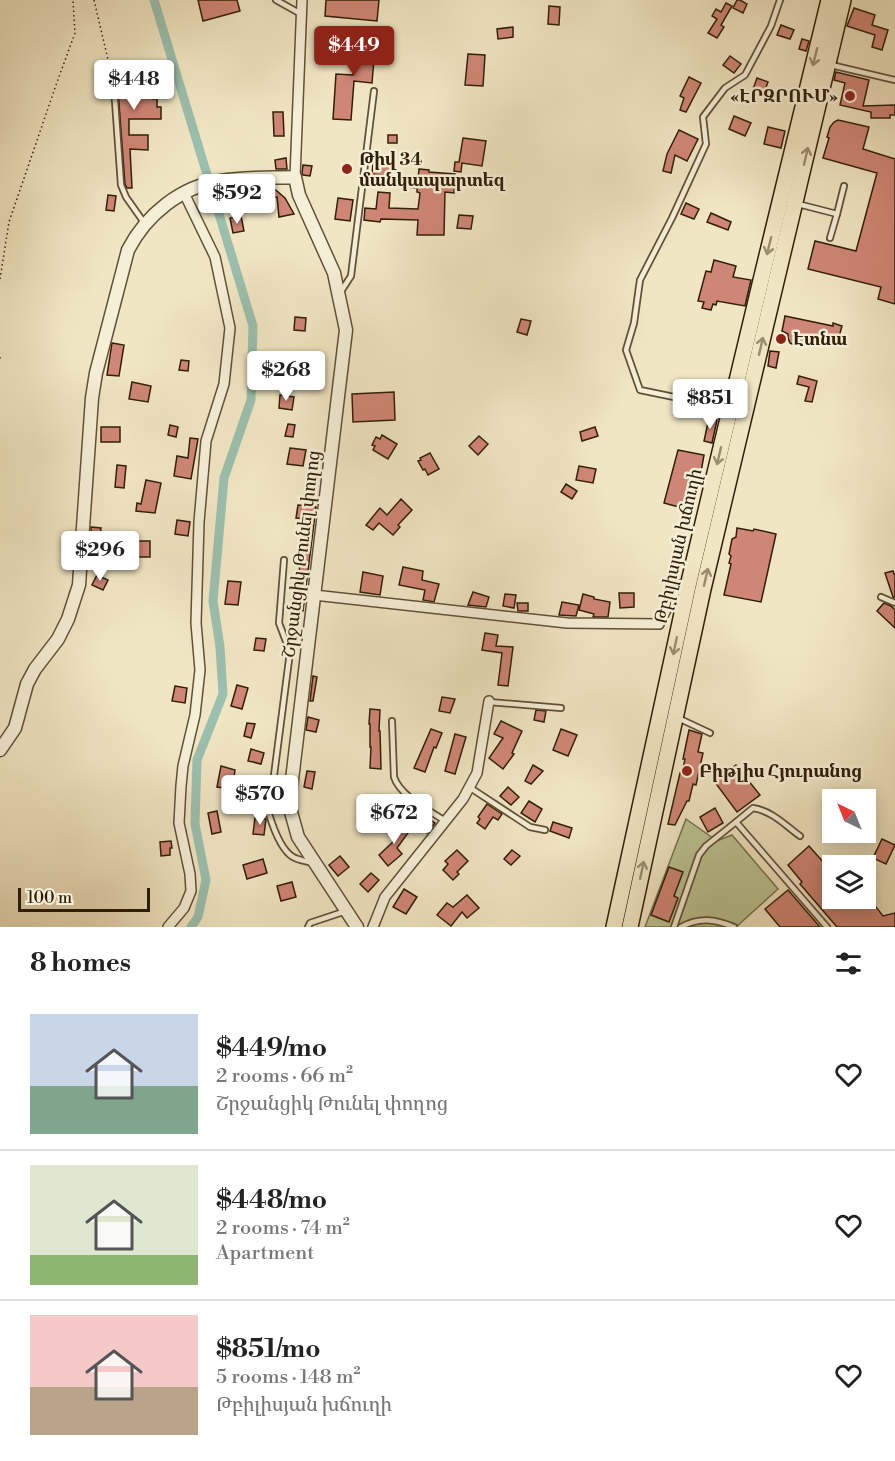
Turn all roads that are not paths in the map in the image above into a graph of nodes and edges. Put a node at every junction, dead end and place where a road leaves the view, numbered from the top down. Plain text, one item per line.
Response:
1 (276, 0) edge
2 (302, 0) edge
3 (780, 0) edge
4 (829, 0) edge
5 (843, 0) edge
6 (301, 14) junction
7 (828, 64) junction
8 (895, 80) edge
9 (114, 87) road end
10 (374, 91) dead end
11 (295, 177) junction
12 (844, 186) dead end
13 (190, 190) junction
14 (795, 204) junction
15 (837, 214) junction
16 (145, 224) junction
17 (830, 238) dead end
18 (339, 296) junction
19 (674, 397) dead end
20 (284, 560) dead end
21 (688, 586) junction
22 (314, 595) junction
23 (881, 597) dead end
24 (895, 603) edge
25 (489, 702) joint
26 (561, 708) dead end
27 (675, 716) junction
28 (392, 721) dead end
29 (710, 733) dead end
30 (0, 750) edge
31 (469, 787) junction
32 (445, 821) junction
33 (736, 822) junction
34 (545, 830) dead end
35 (800, 836) dead end
36 (316, 864) junction
37 (346, 911) junction
38 (168, 927) edge
39 (308, 927) edge
40 (357, 927) edge
41 (373, 927) edge
42 (614, 927) edge
43 (630, 927) edge
44 (674, 927) edge
45 (681, 927) edge
46 (734, 927) edge
47 (827, 927) edge

1 - 6 lane
2 - 6 street, Շրջանցիկ Թունել փողոց
3 - 19 lane
4 -> 21 main road, Թբիլիսյան խճուղի
5 - 7 main road, Թբիլիսյան խճուղի
6 - 11 street, Շրջանցիկ Թունել փողոց
7 - 8 lane
14 -> 7 main road, Թբիլիսյան խճուղի
9 - 16 lane
10 - 18 lane
11 - 13 street
11 - 18 street, Շրջանցիկ Թունել փողոց
12 - 15 lane
13 - 16 street
13 - 38 street
14 - 15 lane
27 -> 14 main road, Թբիլիսյան խճուղի
15 - 17 lane
16 - 30 street
18 - 22 street, Շրջանցիկ Թունել փողոց
20 - 36 lane
21 - 22 street
21 -> 42 main road, Թբիլիսյան խճուղի
22 - 36 street, Շրջանցիկ Թունել փողոց
23 - 24 lane
25 - 26 lane
25 - 31 street
27 - 29 lane
43 -> 27 main road, Թբիլիսյան խճուղի
28 - 32 lane
31 - 32 street
31 - 34 lane
32 - 41 street
33 - 35 lane
33 - 44 lane
33 - 47 lane
36 - 37 street, Շրջանցիկ Թունել փողոց
37 - 39 lane
37 - 40 street, Շրջանցիկ Թունել փողոց
45 - 46 lane

